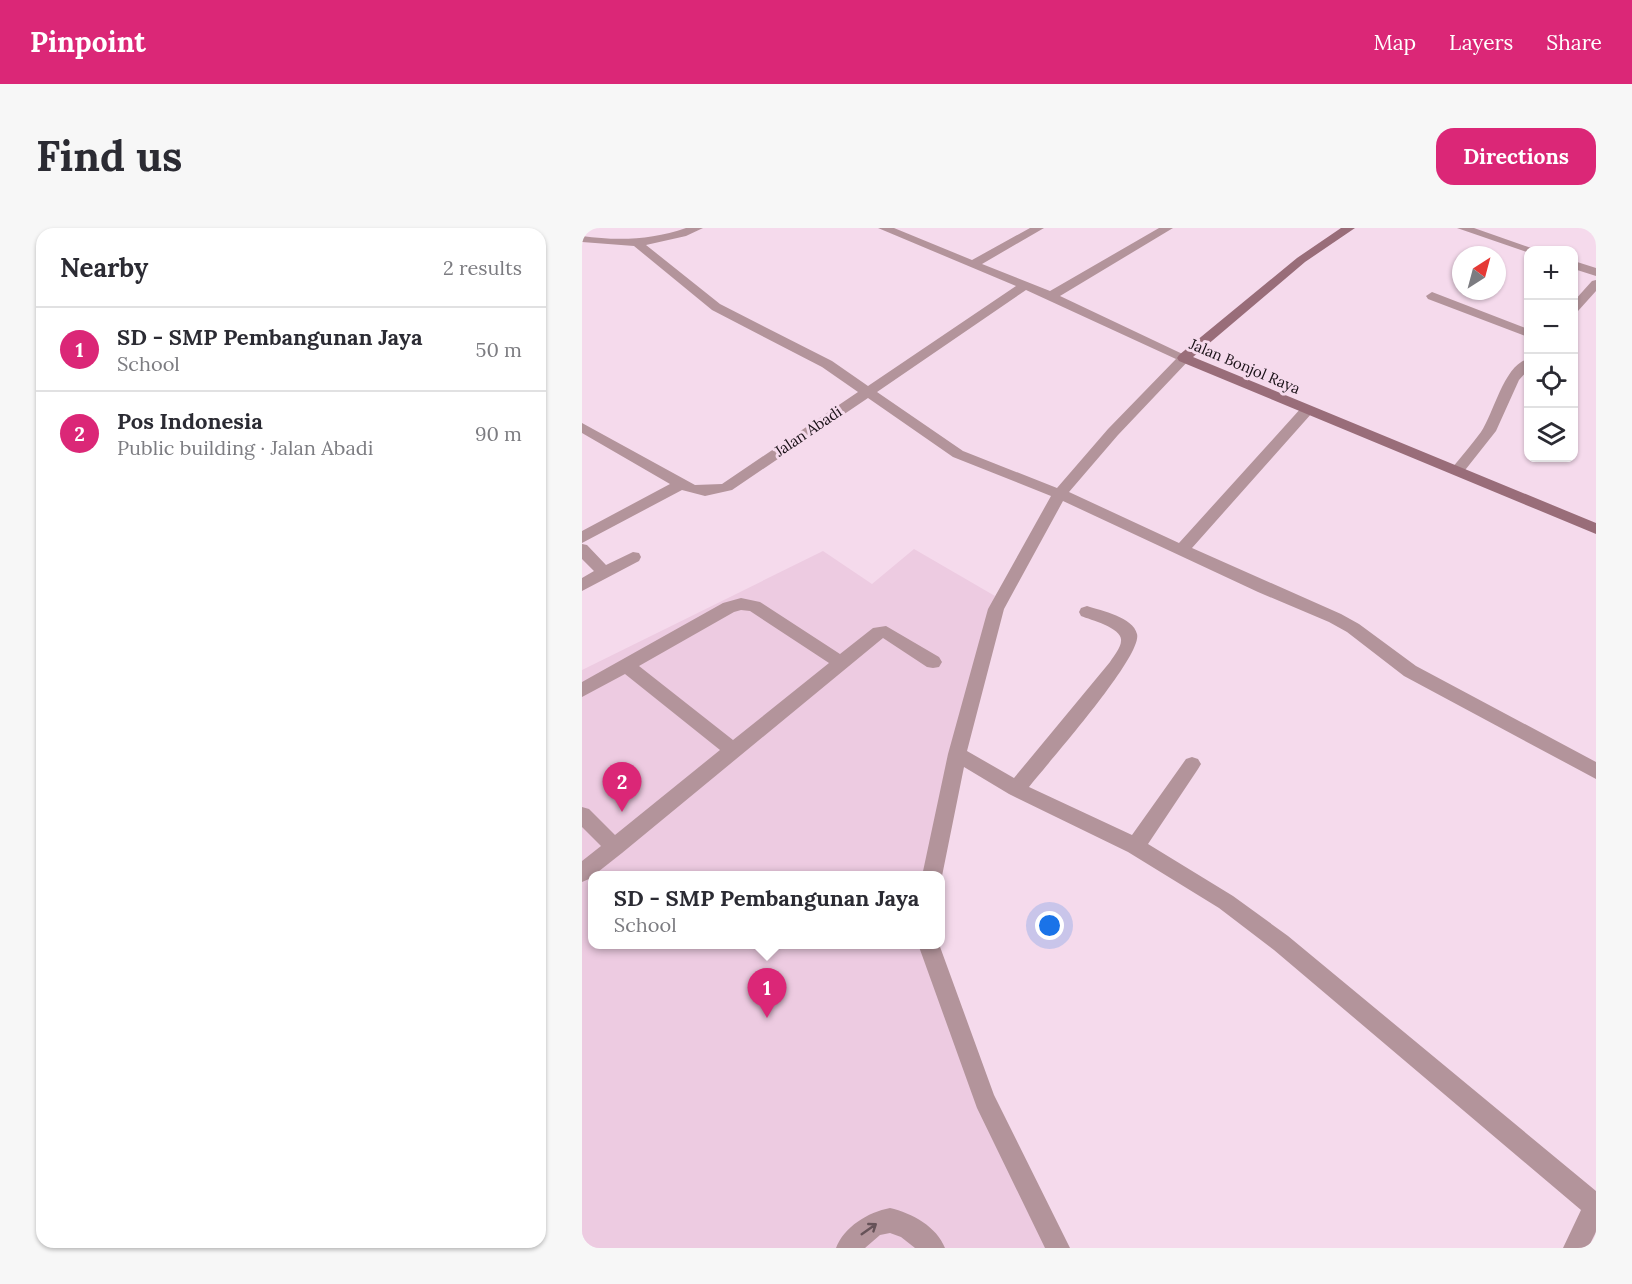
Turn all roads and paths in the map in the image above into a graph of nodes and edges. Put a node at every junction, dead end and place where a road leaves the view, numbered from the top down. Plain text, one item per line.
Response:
1 (697, 228) edge
2 (884, 228) edge
3 (1038, 228) edge
4 (1167, 228) edge
5 (1349, 228) edge
6 (1464, 228) edge
7 (582, 239) edge
8 (638, 244) junction
9 (1524, 248) edge
10 (974, 263) junction
11 (1578, 266) edge
12 (1596, 272) edge
13 (1596, 284) edge
14 (1024, 286) junction
15 (1051, 296) junction
16 (1432, 296) dead end
17 (1578, 304) edge
18 (1524, 331) edge
19 (1184, 358) junction
20 (1524, 368) edge
21 (867, 391) junction
22 (1307, 410) junction
23 (582, 427) edge
24 (1457, 471) junction
25 (681, 484) junction
26 (1060, 494) junction
27 (1596, 529) edge
28 (582, 538) edge
29 (582, 549) edge
30 (1182, 549) junction
31 (633, 557) dead end
32 (605, 573) junction
33 (582, 585) edge
34 (1087, 612) dead end
35 (933, 662) dead end
36 (841, 663) junction
37 (626, 665) junction
38 (582, 690) edge
39 (734, 750) junction
40 (957, 754) junction
41 (1192, 764) dead end
42 (1596, 771) edge
43 (1016, 789) junction
44 (582, 815) edge
45 (1135, 846) junction
46 (615, 847) junction
47 (934, 871) edge
48 (582, 873) edge
49 (929, 949) edge
50 (1596, 1207) edge
51 (848, 1248) edge
52 (933, 1248) edge
53 (1058, 1248) edge
54 (1575, 1248) edge

1 - 8 street
2 - 10 street, Jalan Bonjol Raya
3 - 10 street
4 - 15 street
5 - 19 street
6 - 9 street
7 - 8 street
8 - 21 street
10 - 14 street, Jalan Bonjol Raya
11 - 12 street
13 - 17 street
14 - 15 street, Jalan Bonjol Raya
14 - 21 street, Jalan Abadi
15 - 19 street, Jalan Bonjol Raya
16 - 18 street
19 - 22 street, Jalan Bonjol Raya
19 - 26 street
20 - 24 street
21 - 25 street, Jalan Abadi
21 - 26 street
22 - 24 street, Jalan Bonjol Raya
22 - 30 street
23 - 25 street, Jalan Abadi
24 - 27 street, Jalan Bonjol Raya
25 - 28 street
26 - 30 street
26 - 40 street
29 - 32 street
30 - 42 street
31 - 32 street
32 - 33 street
34 - 43 street
35 - 36 street
36 - 37 street
36 - 39 street
37 - 38 street
37 - 39 street
39 - 46 street
40 - 43 street
40 - 47 street
41 - 45 street
43 - 45 street
44 - 46 street
45 - 50 street
46 - 48 street
49 - 53 street
50 - 54 street
51 -> 52 street

